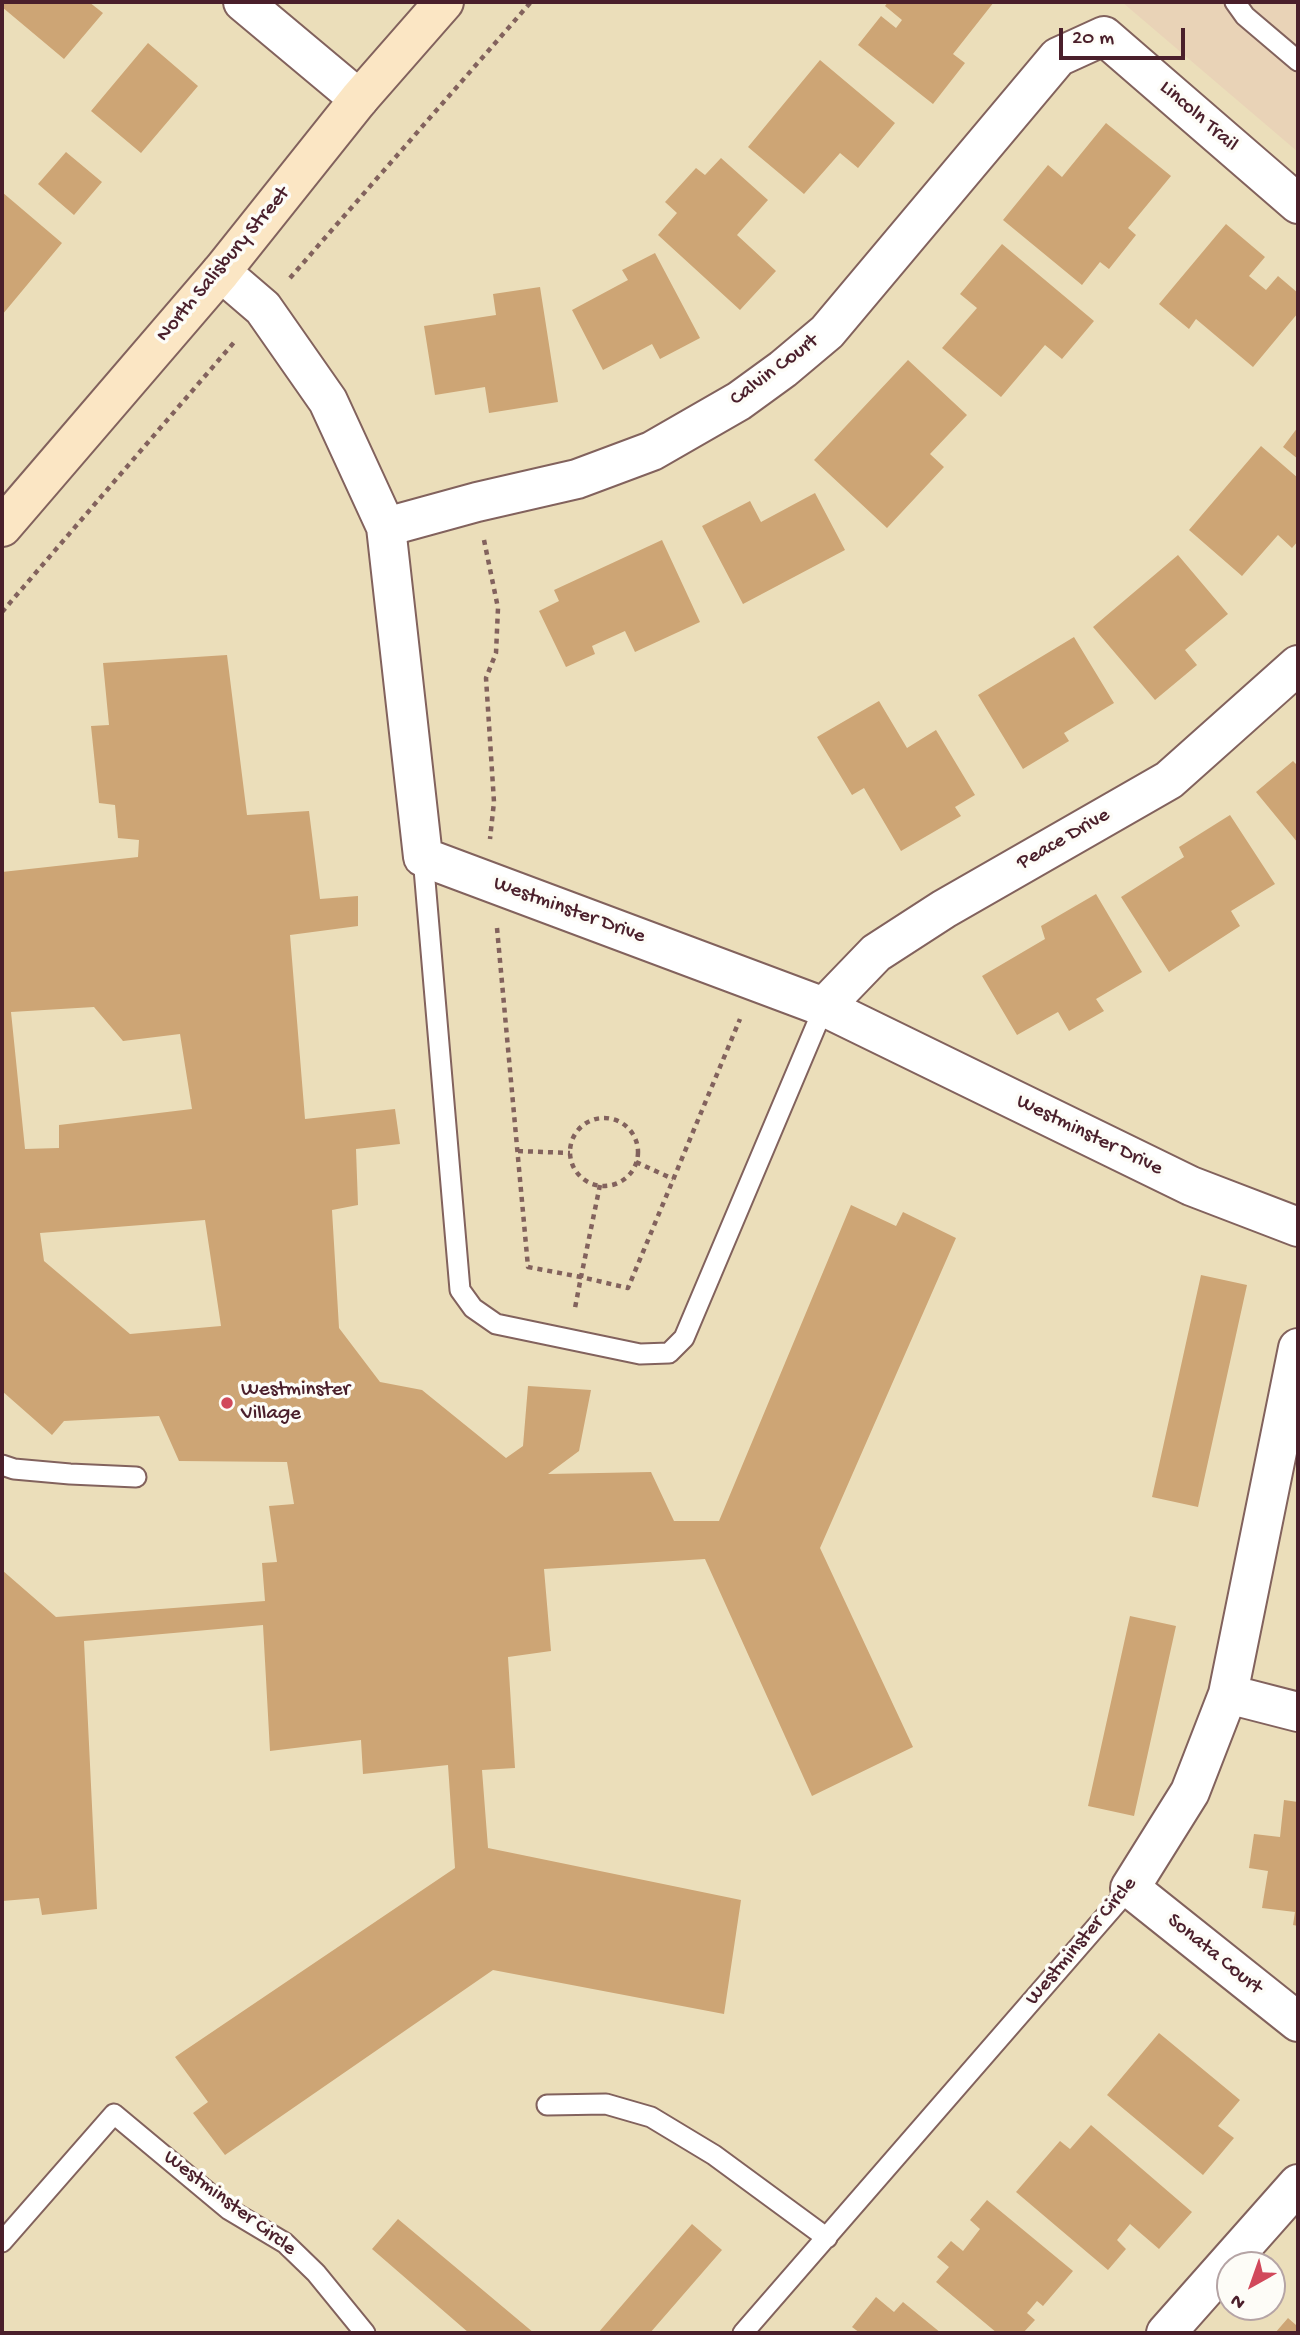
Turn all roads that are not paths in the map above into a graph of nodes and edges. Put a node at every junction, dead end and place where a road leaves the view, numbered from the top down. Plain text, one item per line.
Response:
1 (243, 2) edge
2 (444, 2) edge
3 (1235, 2) edge
4 (1058, 57) joint
5 (1298, 61) edge
6 (359, 99) junction
7 (1298, 204) edge
8 (220, 272) junction
9 (2, 527) edge
10 (386, 527) junction
11 (1298, 665) edge
12 (423, 857) junction
13 (824, 1006) junction
14 (1298, 1227) edge
15 (1298, 1348) edge
16 (2, 1465) edge
17 (136, 1477) dead end
18 (1228, 1694) junction
19 (1298, 1712) edge
20 (1130, 1888) junction
21 (1298, 2022) edge
22 (547, 2105) dead end
23 (1298, 2185) edge
24 (827, 2238) junction
25 (2, 2242) edge
26 (365, 2333) edge
27 (743, 2333) edge
28 (1166, 2333) edge

1 - 6 street
2 - 6 street, North Salisbury Street
3 - 5 lane
4 - 7 street, Lincoln Trail
4 - 10 street, Calvin Court
6 - 8 street, North Salisbury Street
8 - 9 street, North Salisbury Street
8 - 10 street
10 - 12 street
11 - 13 street, Peace Drive
12 - 13 street, Westminster Drive
12 - 13 lane
13 - 14 street, Westminster Drive
15 - 18 street, Westminster Circle
16 - 17 lane
18 - 19 street
18 - 20 street, Westminster Circle
20 - 21 street, Sonata Court
20 - 24 lane, Westminster Circle
22 - 24 lane
23 - 28 street
24 - 27 lane, Westminster Circle
25 - 26 lane, Westminster Circle

